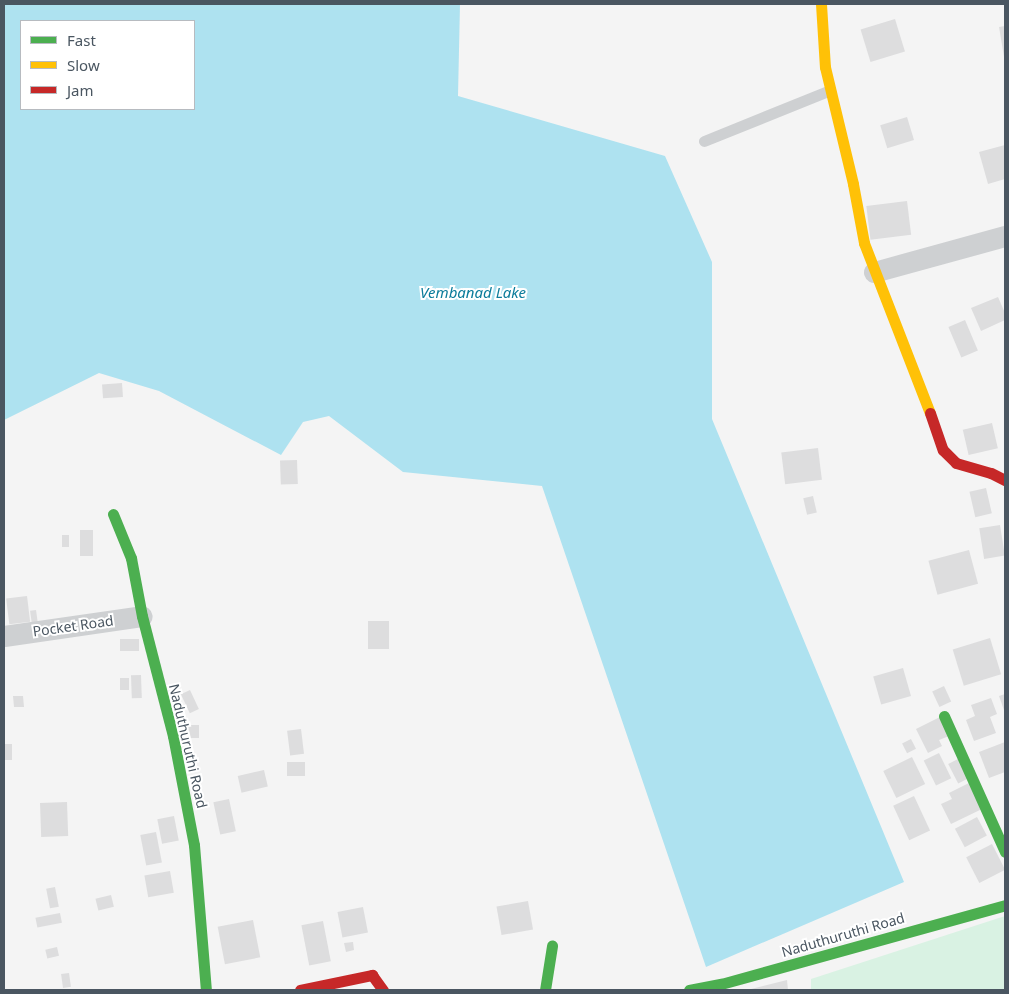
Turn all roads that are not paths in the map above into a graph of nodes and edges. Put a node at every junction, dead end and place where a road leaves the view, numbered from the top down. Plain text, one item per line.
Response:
1 (821, 4) edge
2 (830, 90) junction
3 (704, 141) dead end
4 (1005, 236) edge
5 (874, 272) junction
6 (1005, 480) edge
7 (113, 514) dead end
8 (142, 616) junction
9 (4, 636) edge
10 (944, 716) dead end
11 (1005, 852) edge
12 (1005, 905) edge
13 (552, 946) dead end
14 (206, 990) edge
15 (300, 990) edge
16 (383, 990) edge
17 (545, 990) edge
18 (689, 990) edge

1 - 2 street
2 - 3 lane
2 - 5 street
4 - 5 street
5 - 6 street
7 - 8 street, Naduthuruthi Road
8 - 9 street, Pocket Road
8 - 14 street, Naduthuruthi Road
10 - 11 street
12 - 18 street, Naduthuruthi Road
13 - 17 street
15 - 16 street

